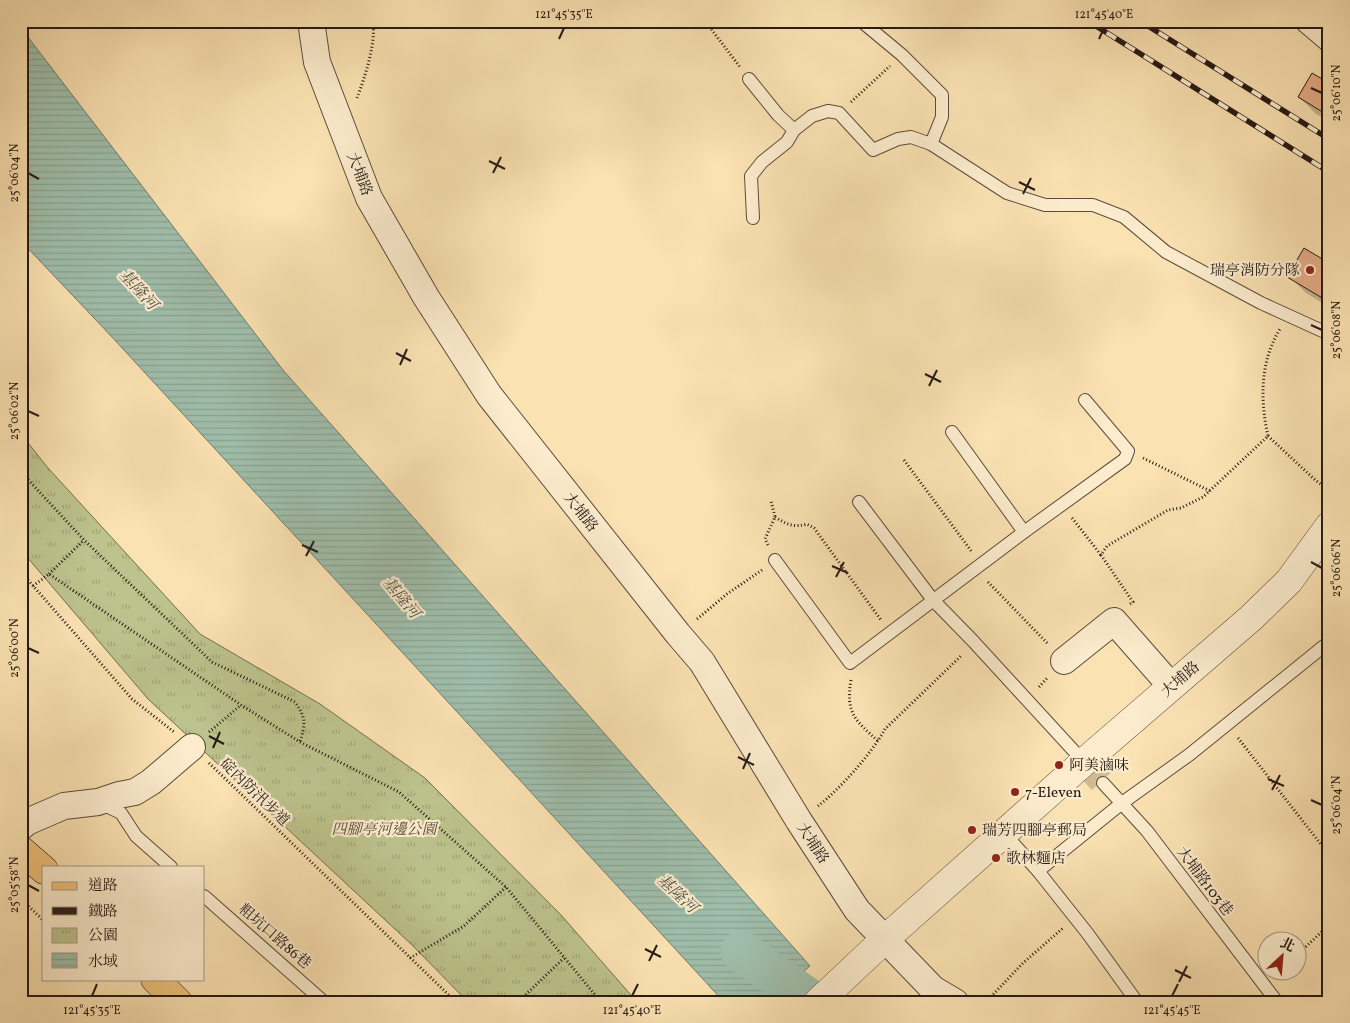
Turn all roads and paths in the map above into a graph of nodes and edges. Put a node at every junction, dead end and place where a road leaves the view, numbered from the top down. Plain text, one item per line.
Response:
1 (311, 21) edge
2 (373, 21) edge
3 (705, 21) edge
4 (861, 21) edge
5 (1309, 21) edge
6 (1329, 38) edge
7 (902, 55) junction
8 (749, 79) joint
9 (839, 113) junction
10 (794, 130) junction
11 (344, 131) junction
12 (931, 144) junction
13 (753, 218) dead end
14 (1288, 315) junction
15 (1329, 334) edge
16 (1084, 400) dead end
17 (952, 432) dead end
18 (1268, 436) junction
19 (1128, 451) junction
20 (904, 460) dead end
21 (21, 472) edge
22 (1210, 491) junction
23 (1329, 491) edge
24 (771, 501) dead end
25 (859, 502) dead end
26 (1061, 505) junction
27 (775, 516) junction
28 (1329, 526) edge
29 (1024, 532) junction
30 (84, 540) junction
31 (1101, 555) junction
32 (775, 560) junction
33 (978, 566) junction
34 (21, 572) edge
35 (49, 574) junction
36 (33, 586) junction
37 (932, 600) junction
38 (1114, 621) junction
39 (890, 632) junction
40 (678, 634) junction
41 (973, 641) junction
42 (1329, 642) edge
43 (861, 655) junction
44 (1064, 661) joint
45 (1171, 686) junction
46 (241, 705) junction
47 (1227, 724) junction
48 (878, 741) junction
49 (300, 742) junction
50 (192, 747) junction
51 (1084, 762) junction
52 (1103, 783) tunnel mouth
53 (98, 802) junction
54 (1122, 803) junction
55 (799, 821) junction
56 (21, 827) edge
57 (1004, 833) junction
58 (21, 850) edge
59 (1329, 850) edge
60 (170, 866) edge
61 (42, 868) edge
62 (1038, 872) junction
63 (506, 887) junction
64 (205, 897) edge
65 (21, 899) edge
66 (1075, 918) junction
67 (42, 919) edge
68 (1329, 925) edge
69 (1308, 945) edge
70 (875, 948) junction
71 (410, 958) junction
72 (564, 958) junction
73 (156, 980) edge
74 (178, 1002) edge
75 (324, 1002) edge
76 (456, 1002) edge
77 (518, 1002) edge
78 (601, 1002) edge
79 (818, 1002) edge
80 (955, 1002) edge
81 (986, 1002) edge
82 (1137, 1002) edge
83 (1277, 1002) edge

1 - 11 street, 大埔路
2 - 11 path
3 - 8 path
4 - 7 lane
5 - 6 street
7 - 9 path
7 - 12 lane
8 - 10 lane
9 - 10 lane
9 - 12 lane
10 - 13 lane
11 - 40 street, 大埔路
12 - 14 lane
14 - 15 lane
14 - 18 path
16 - 19 lane
17 - 29 lane
18 - 22 path
18 - 23 path
19 - 22 path
19 - 26 lane
20 - 33 path
21 - 30 path
22 - 31 path
24 - 27 path
25 - 37 lane
26 - 29 lane
26 - 31 path
27 - 32 path
27 - 39 path
28 - 45 street, 大埔路
29 - 33 lane
30 - 35 path
30 - 49 path
31 - 38 path
32 - 40 path
32 - 43 lane
33 - 37 lane
33 - 44 path
34 - 36 path, 碇內防汛步道
35 - 36 path
35 - 46 path
36 - 50 path, 碇內防汛步道
37 - 39 lane
37 - 41 lane
38 - 44 street
38 - 45 street
39 - 43 lane
40 - 55 street, 大埔路
41 - 48 path
41 - 51 lane
42 - 47 lane
43 - 48 path
45 - 51 street, 大埔路
46 - 49 path
46 - 50 path
47 - 54 lane
47 - 59 path
48 - 55 path
49 - 63 path
50 - 53 street
50 - 71 path, 碇內防汛步道
51 - 57 street, 大埔路
52 - 54 lane, 大埔路103巷
53 - 56 street
53 - 60 lane
54 - 62 lane
54 - 83 lane, 大埔路103巷
55 - 70 street, 大埔路
57 - 62 lane
57 - 70 street, 大埔路
58 - 61 main road
62 - 66 lane
63 - 71 path
63 - 72 path
64 - 75 lane, 粗坑口路86巷
65 - 67 path
66 - 81 path
66 - 82 lane
68 - 69 path
70 - 79 street
70 - 80 street, 大埔路
71 - 76 path, 碇內防汛步道
72 - 77 path
72 - 78 path
73 - 74 main road

